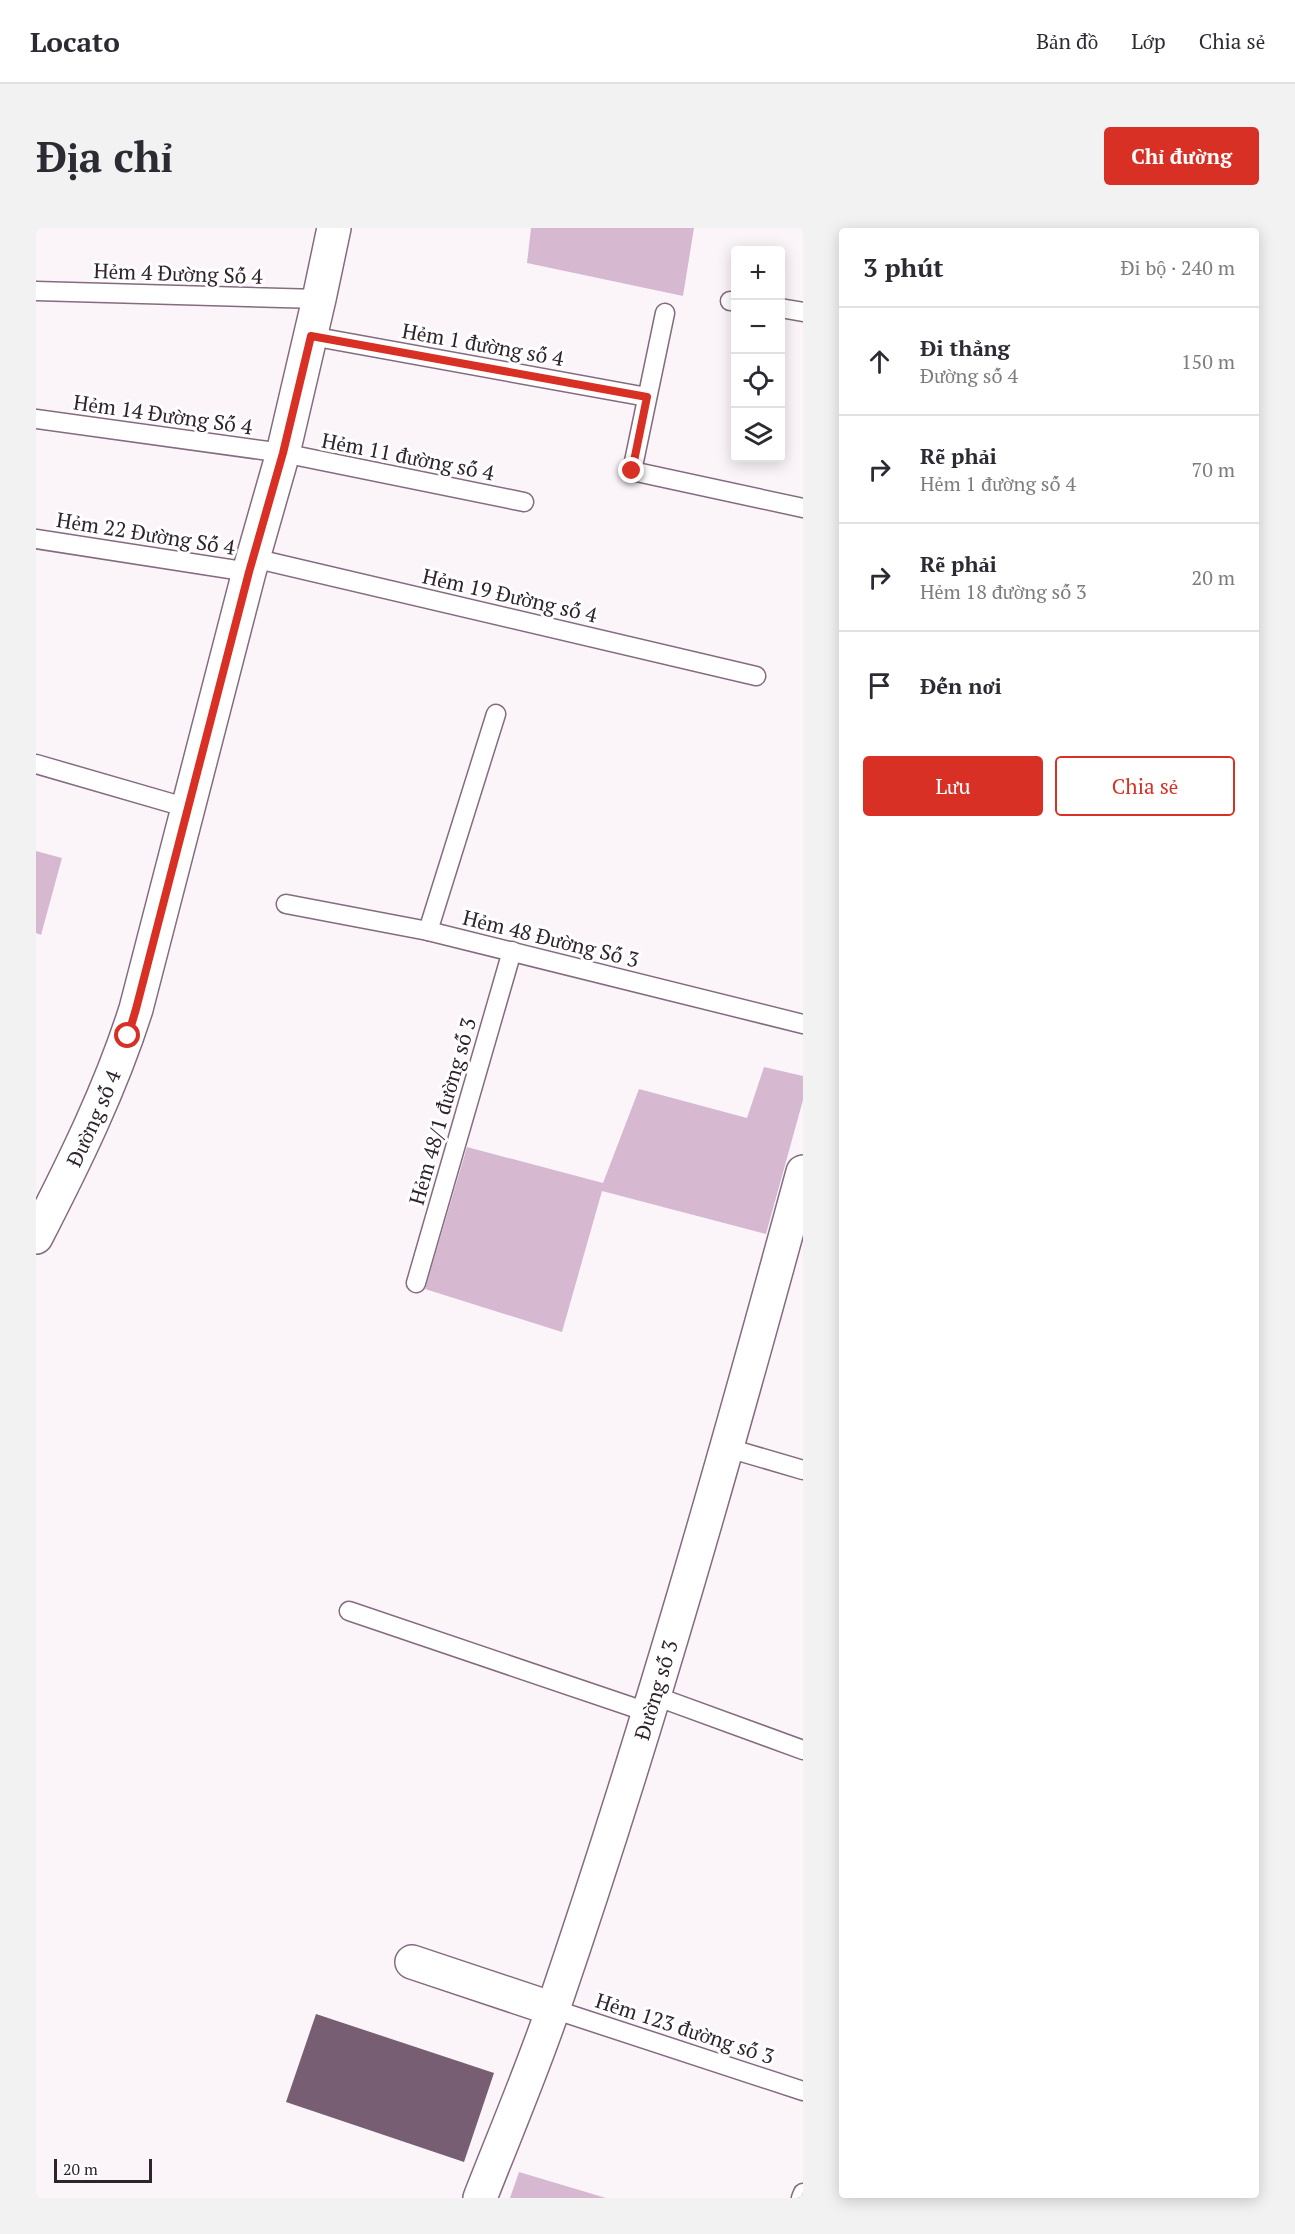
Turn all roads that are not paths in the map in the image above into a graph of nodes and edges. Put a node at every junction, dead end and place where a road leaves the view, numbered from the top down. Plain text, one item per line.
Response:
1 (334, 228) edge
2 (36, 291) edge
3 (319, 299) junction
4 (785, 309) edge
5 (803, 312) edge
6 (664, 313) dead end
7 (311, 336) junction
8 (647, 397) junction
9 (36, 419) edge
10 (283, 453) junction
11 (524, 502) dead end
12 (803, 508) edge
13 (36, 539) edge
14 (251, 565) junction
15 (756, 676) dead end
16 (496, 714) dead end
17 (36, 764) edge
18 (188, 808) junction
19 (286, 904) dead end
20 (428, 930) junction
21 (512, 951) junction
22 (803, 1024) edge
23 (803, 1172) edge
24 (36, 1237) edge
25 (416, 1284) dead end
26 (728, 1448) junction
27 (803, 1470) edge
28 (349, 1611) dead end
29 (652, 1705) junction
30 (803, 1750) edge
31 (412, 1962) dead end
32 (553, 2009) junction
33 (803, 2091) edge
34 (803, 2193) edge
35 (480, 2198) edge
36 (801, 2198) edge

1 - 3 street, Đường số 4
2 - 3 lane, Hẻm 4 Đường Số 4
3 - 7 street, Đường số 4
4 - 5 lane
6 - 8 lane
7 - 8 lane, Hẻm 1 đường số 4
7 - 10 street, Đường số 4
8 - 12 lane
9 - 10 lane, Hẻm 14 Đường Số 4
10 - 11 lane, Hẻm 11 đường số 4
10 - 14 street, Đường số 4
13 - 14 lane, Hẻm 22 Đường Số 4
14 - 15 lane, Hẻm 19 Đường số 4
14 - 18 street, Đường số 4
16 - 20 lane
17 - 18 lane
18 - 24 street, Đường số 4
19 - 20 lane, Hẻm 48 Đường Số 3
20 - 21 lane, Hẻm 48 Đường Số 3
21 - 22 lane, Hẻm 48 Đường Số 3
21 - 25 lane, Hẻm 48/1 đường số 3
23 - 26 street, Đường số 3
26 - 27 lane
26 - 29 street, Đường số 3
28 - 29 lane
29 - 30 lane
29 - 32 street, Đường số 3
31 - 32 street
32 - 33 lane, Hẻm 123 đường số 3
32 - 35 street, Đường số 3
34 - 36 lane

